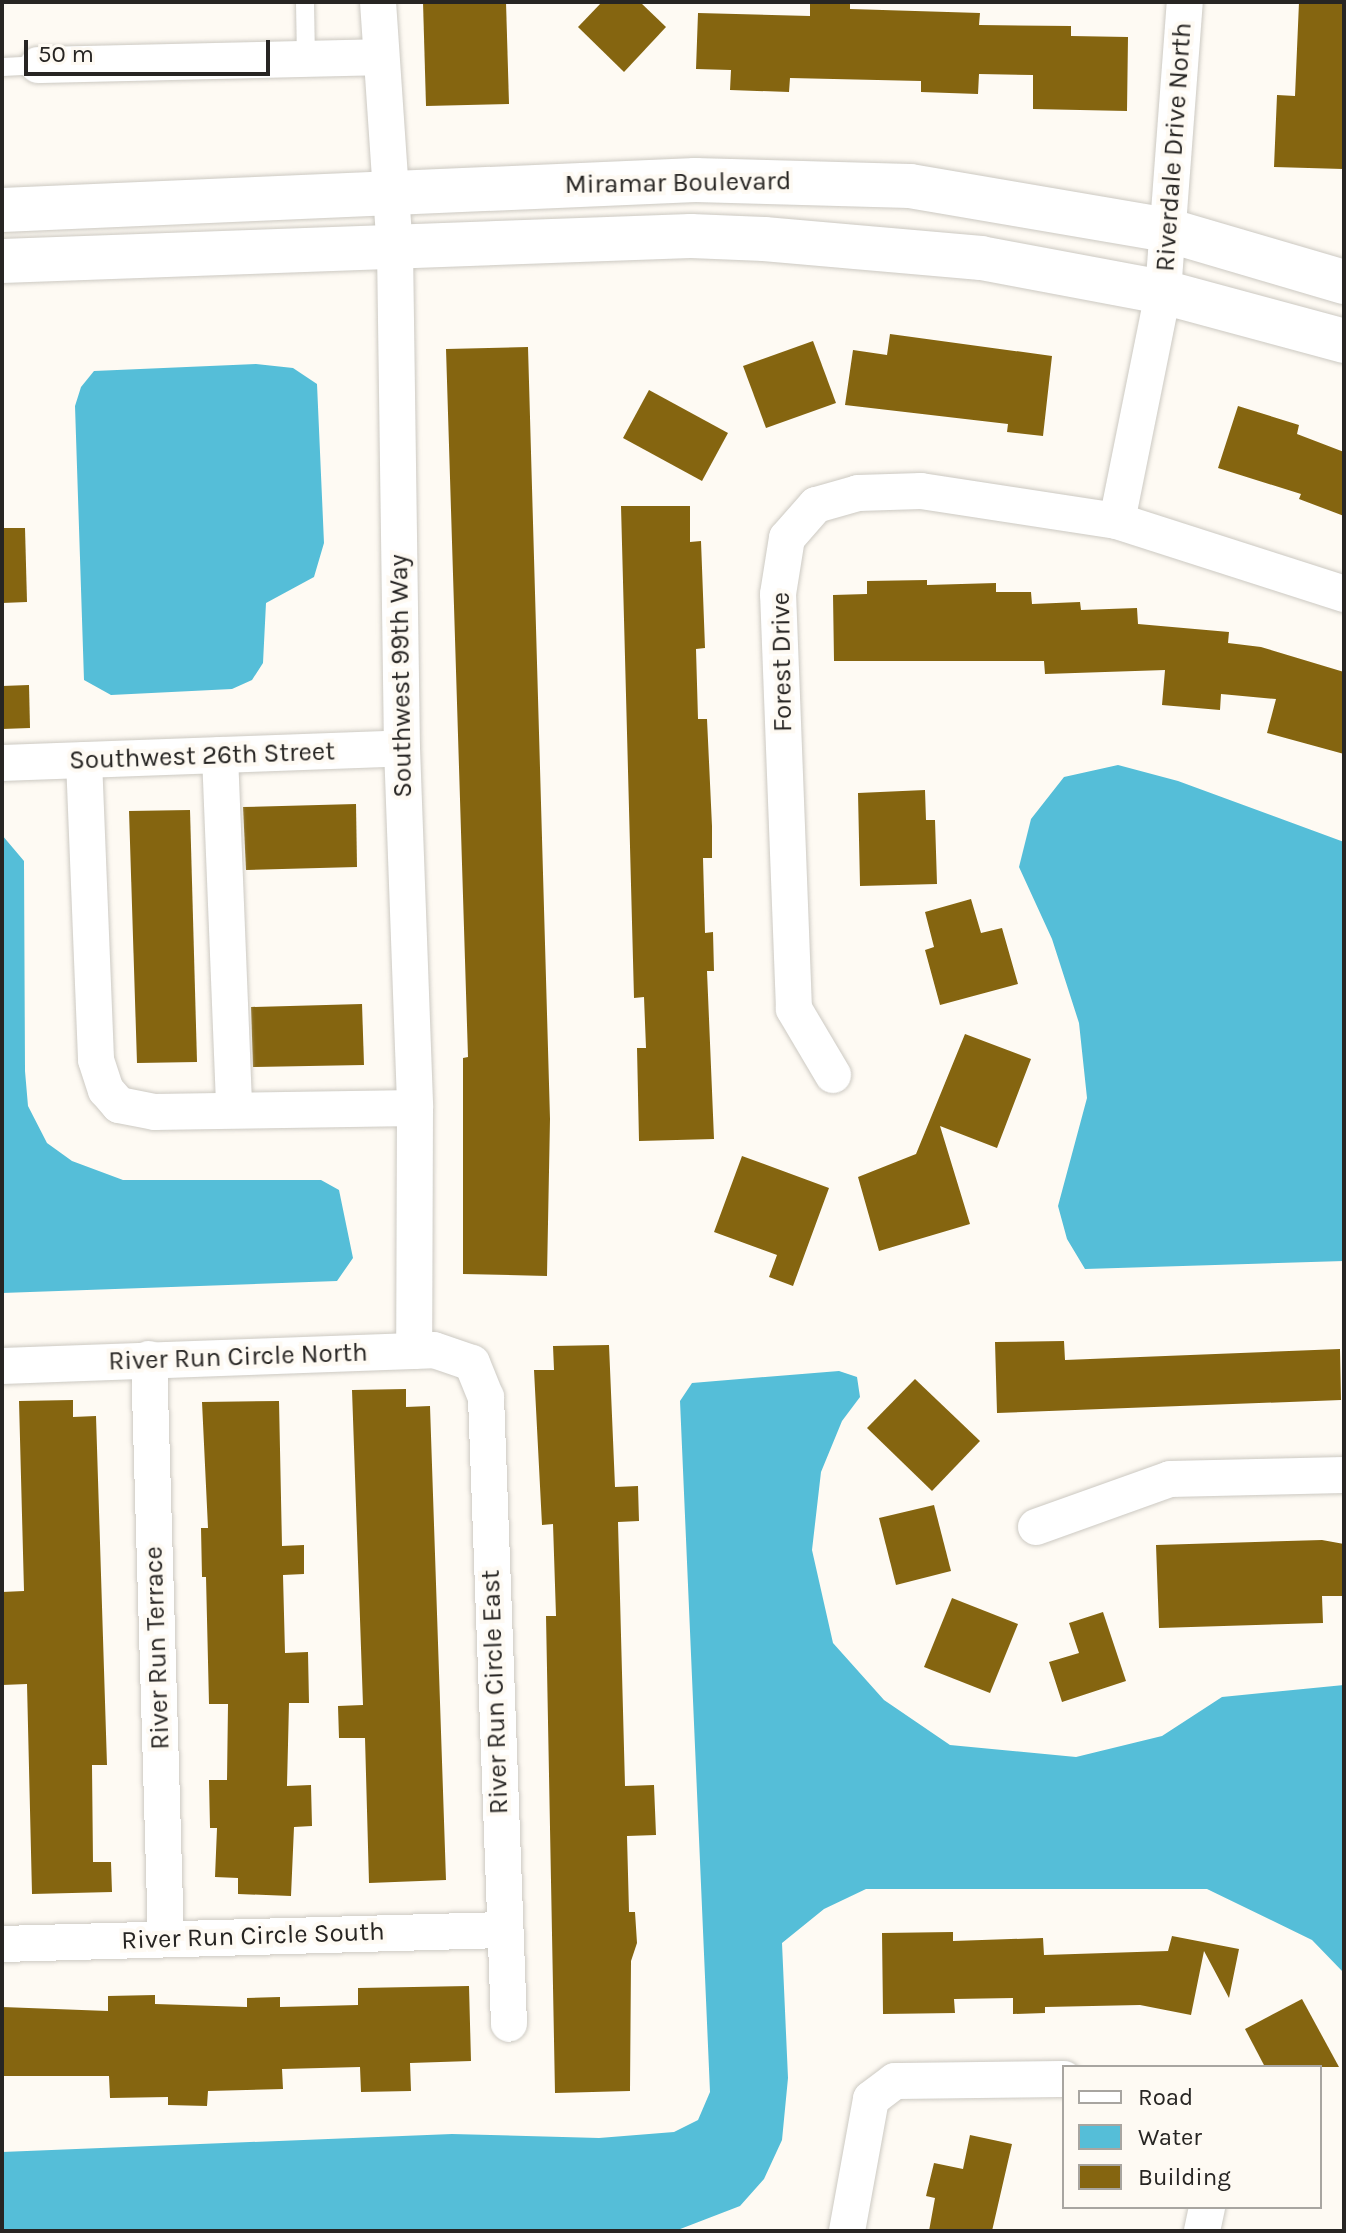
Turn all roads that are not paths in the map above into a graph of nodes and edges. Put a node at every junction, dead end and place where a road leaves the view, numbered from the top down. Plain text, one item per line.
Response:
1 (305, 2) edge
2 (378, 2) edge
3 (1185, 2) edge
4 (381, 57) junction
5 (306, 60) junction
6 (38, 65) joint
7 (2, 67) edge
8 (393, 191) junction
9 (2, 210) edge
10 (1167, 230) junction
11 (395, 249) junction
12 (2, 261) edge
13 (1344, 282) edge
14 (1163, 292) junction
15 (1344, 341) edge
16 (1117, 521) junction
17 (1344, 594) edge
18 (402, 748) junction
19 (220, 755) junction
20 (84, 760) junction
21 (2, 763) edge
22 (833, 1075) dead end
23 (415, 1108) junction
24 (234, 1110) junction
25 (414, 1351) junction
26 (149, 1359) junction
27 (472, 1363) joint
28 (2, 1366) edge
29 (1344, 1475) edge
30 (1036, 1527) dead end
31 (503, 1930) junction
32 (166, 1938) junction
33 (2, 1944) edge
34 (509, 2024) dead end
35 (1062, 2079) edge
36 (1207, 2209) edge
37 (847, 2231) edge
38 (1202, 2231) edge

1 - 5 lane
2 - 4 street, Southwest 99th Way
3 - 10 street, Riverdale Drive North
4 - 5 street
4 - 8 street, Southwest 99th Way
5 - 6 street
6 - 7 lane
8 - 9 street, Miramar Boulevard
8 - 10 street, Miramar Boulevard
8 - 11 street, Southwest 99th Way
10 - 13 street, Miramar Boulevard
10 - 14 street, Riverdale Drive North
11 - 12 street, Miramar Boulevard
11 - 14 street, Miramar Boulevard
11 - 18 street, Southwest 99th Way
14 - 15 street, Miramar Boulevard
14 - 16 street, Riverdale Drive North
16 - 17 street, Forest Drive
16 - 22 street, Forest Drive
18 - 19 street, Southwest 26th Street
18 - 23 street, Southwest 99th Way
19 - 20 street, Southwest 26th Street
19 - 24 street
20 - 21 street, Southwest 26th Street
20 - 24 street
23 - 24 street
23 - 25 street, Southwest 99th Way
25 - 26 street, River Run Circle North
25 - 27 street, River Run Circle North
26 - 28 street, River Run Circle North
26 - 32 street, River Run Terrace
27 - 31 street, River Run Circle East
29 - 30 street
31 - 32 street, River Run Circle South
31 - 34 street, River Run Circle East
32 - 33 street, River Run Circle South
35 - 37 street
36 - 38 street

